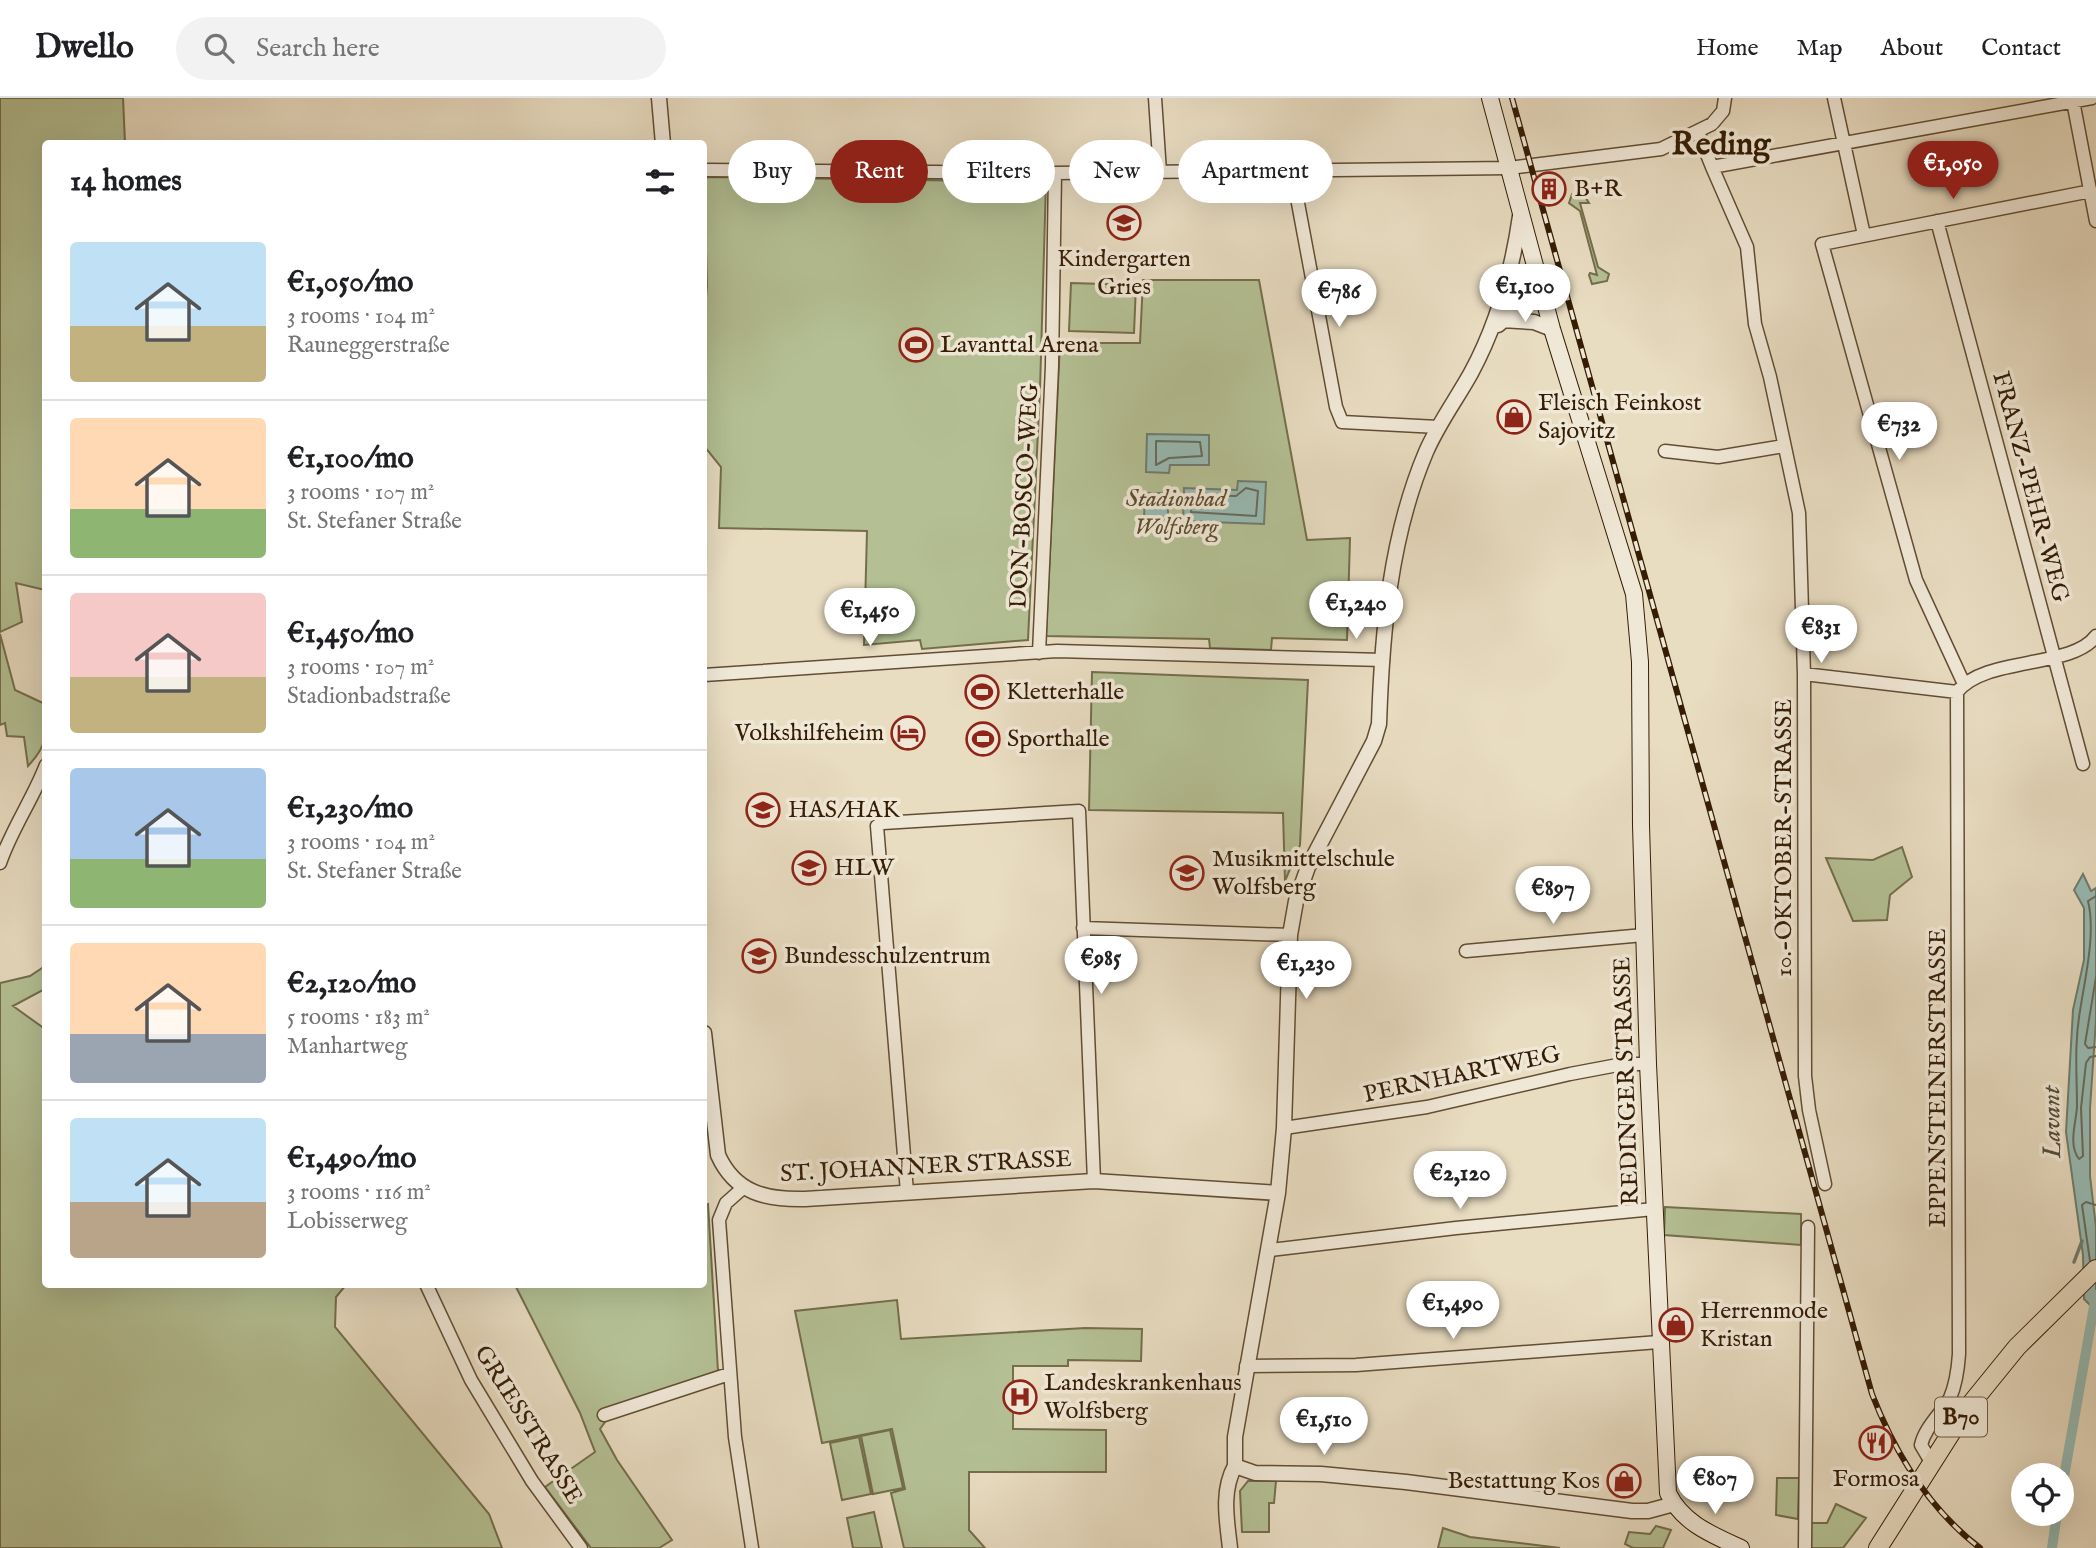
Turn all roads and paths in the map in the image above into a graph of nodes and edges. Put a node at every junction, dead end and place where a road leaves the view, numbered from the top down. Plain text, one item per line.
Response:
1 (659, 98) edge
2 (1155, 98) edge
3 (1490, 98) edge
4 (1725, 98) edge
5 (1834, 98) edge
6 (2092, 98) edge
7 (2073, 101) junction
8 (1698, 132) junction
9 (663, 140) edge
10 (1158, 140) edge
11 (1844, 143) junction
12 (1712, 167) junction
13 (1509, 168) junction
14 (707, 170) edge
15 (1333, 170) edge
16 (942, 172) edge
17 (1055, 173) edge
18 (1069, 173) edge
19 (2091, 191) junction
20 (1055, 203) edge
21 (1298, 203) edge
22 (1521, 212) junction
23 (1937, 221) junction
24 (2096, 221) edge
25 (1864, 235) junction
26 (1541, 286) junction
27 (1504, 297) junction
28 (1502, 320) junction
29 (1552, 329) junction
30 (1490, 334) junction
31 (1438, 427) junction
32 (1784, 446) junction
33 (1665, 452) dead end
34 (2096, 636) edge
35 (1039, 653) junction
36 (2054, 655) junction
37 (1384, 660) junction
38 (1804, 674) junction
39 (707, 675) edge
40 (1960, 688) junction
41 (2083, 764) dead end
42 (42, 776) edge
43 (0, 863) edge
44 (1083, 928) junction
45 (1290, 935) junction
46 (1644, 935) junction
47 (1466, 951) dead end
48 (1648, 1064) junction
49 (707, 1065) edge
50 (1284, 1128) junction
51 (1094, 1181) junction
52 (1825, 1184) dead end
53 (743, 1188) junction
54 (907, 1192) junction
55 (1278, 1193) junction
56 (1654, 1209) junction
57 (1808, 1227) dead end
58 (1270, 1250) junction
59 (2096, 1269) edge
60 (428, 1288) edge
61 (1659, 1342) junction
62 (1246, 1366) junction
63 (729, 1374) junction
64 (604, 1415) dead end
65 (1930, 1462) junction
66 (1235, 1466) junction
67 (1674, 1504) junction
68 (581, 1548) edge
69 (752, 1548) edge
70 (1230, 1548) edge
71 (1741, 1548) edge
72 (1805, 1548) edge
73 (1878, 1548) edge

1 - 9 street
2 - 10 street
3 - 13 main road, REDINGER STRASSE
4 - 8 street
5 - 11 street
6 - 7 street
7 - 11 street
7 - 19 street
8 - 12 street, 10.-OKTOBER-STRASSE
8 - 13 street
11 - 12 street
11 - 25 street
12 - 32 street, 10.-OKTOBER-STRASSE
13 - 15 street
13 - 22 main road, REDINGER STRASSE
14 - 16 street
17 - 18 street
19 - 23 street
19 - 24 street
20 - 35 street, DON-BOSCO-WEG
21 - 31 street
22 - 26 main road, REDINGER STRASSE
22 - 27 street
23 - 25 street
23 - 36 street, FRANZ-PEHR-WEG
25 - 40 street
26 - 27 street
26 - 28 street
26 - 29 main road, REDINGER STRASSE
27 - 30 street
28 - 29 street
28 - 30 street
29 - 46 main road, REDINGER STRASSE
30 - 31 street
31 - 37 street
32 - 33 street
32 - 38 street, 10.-OKTOBER-STRASSE
34 - 36 street
35 - 37 street
35 - 39 street
36 - 40 street
36 - 41 street, FRANZ-PEHR-WEG
37 - 45 street
38 - 40 street
38 - 52 street, 10.-OKTOBER-STRASSE
40 - 65 street, EPPENSTEINERSTRASSE
42 - 43 street
44 - 45 street
44 - 51 street
44 - 54 street
45 - 50 street
46 - 47 street
46 - 48 main road, REDINGER STRASSE
48 - 50 street, PERNHARTWEG
48 - 56 main road, REDINGER STRASSE
49 - 53 street
50 - 55 street
51 - 54 street, ST. JOHANNER STRASSE
51 - 55 street, ST. JOHANNER STRASSE
53 - 54 street, ST. JOHANNER STRASSE
53 - 63 street
55 - 58 street
56 - 58 street
56 - 61 main road, REDINGER STRASSE
57 - 72 street
58 - 62 street
59 - 65 main road, B70
60 - 68 street, GRIESSTRASSE
61 - 62 street
61 - 67 main road, REDINGER STRASSE
62 - 66 street
63 - 64 street
63 - 69 street
65 - 73 main road, B70
66 - 67 street
66 - 70 street
67 - 71 main road

